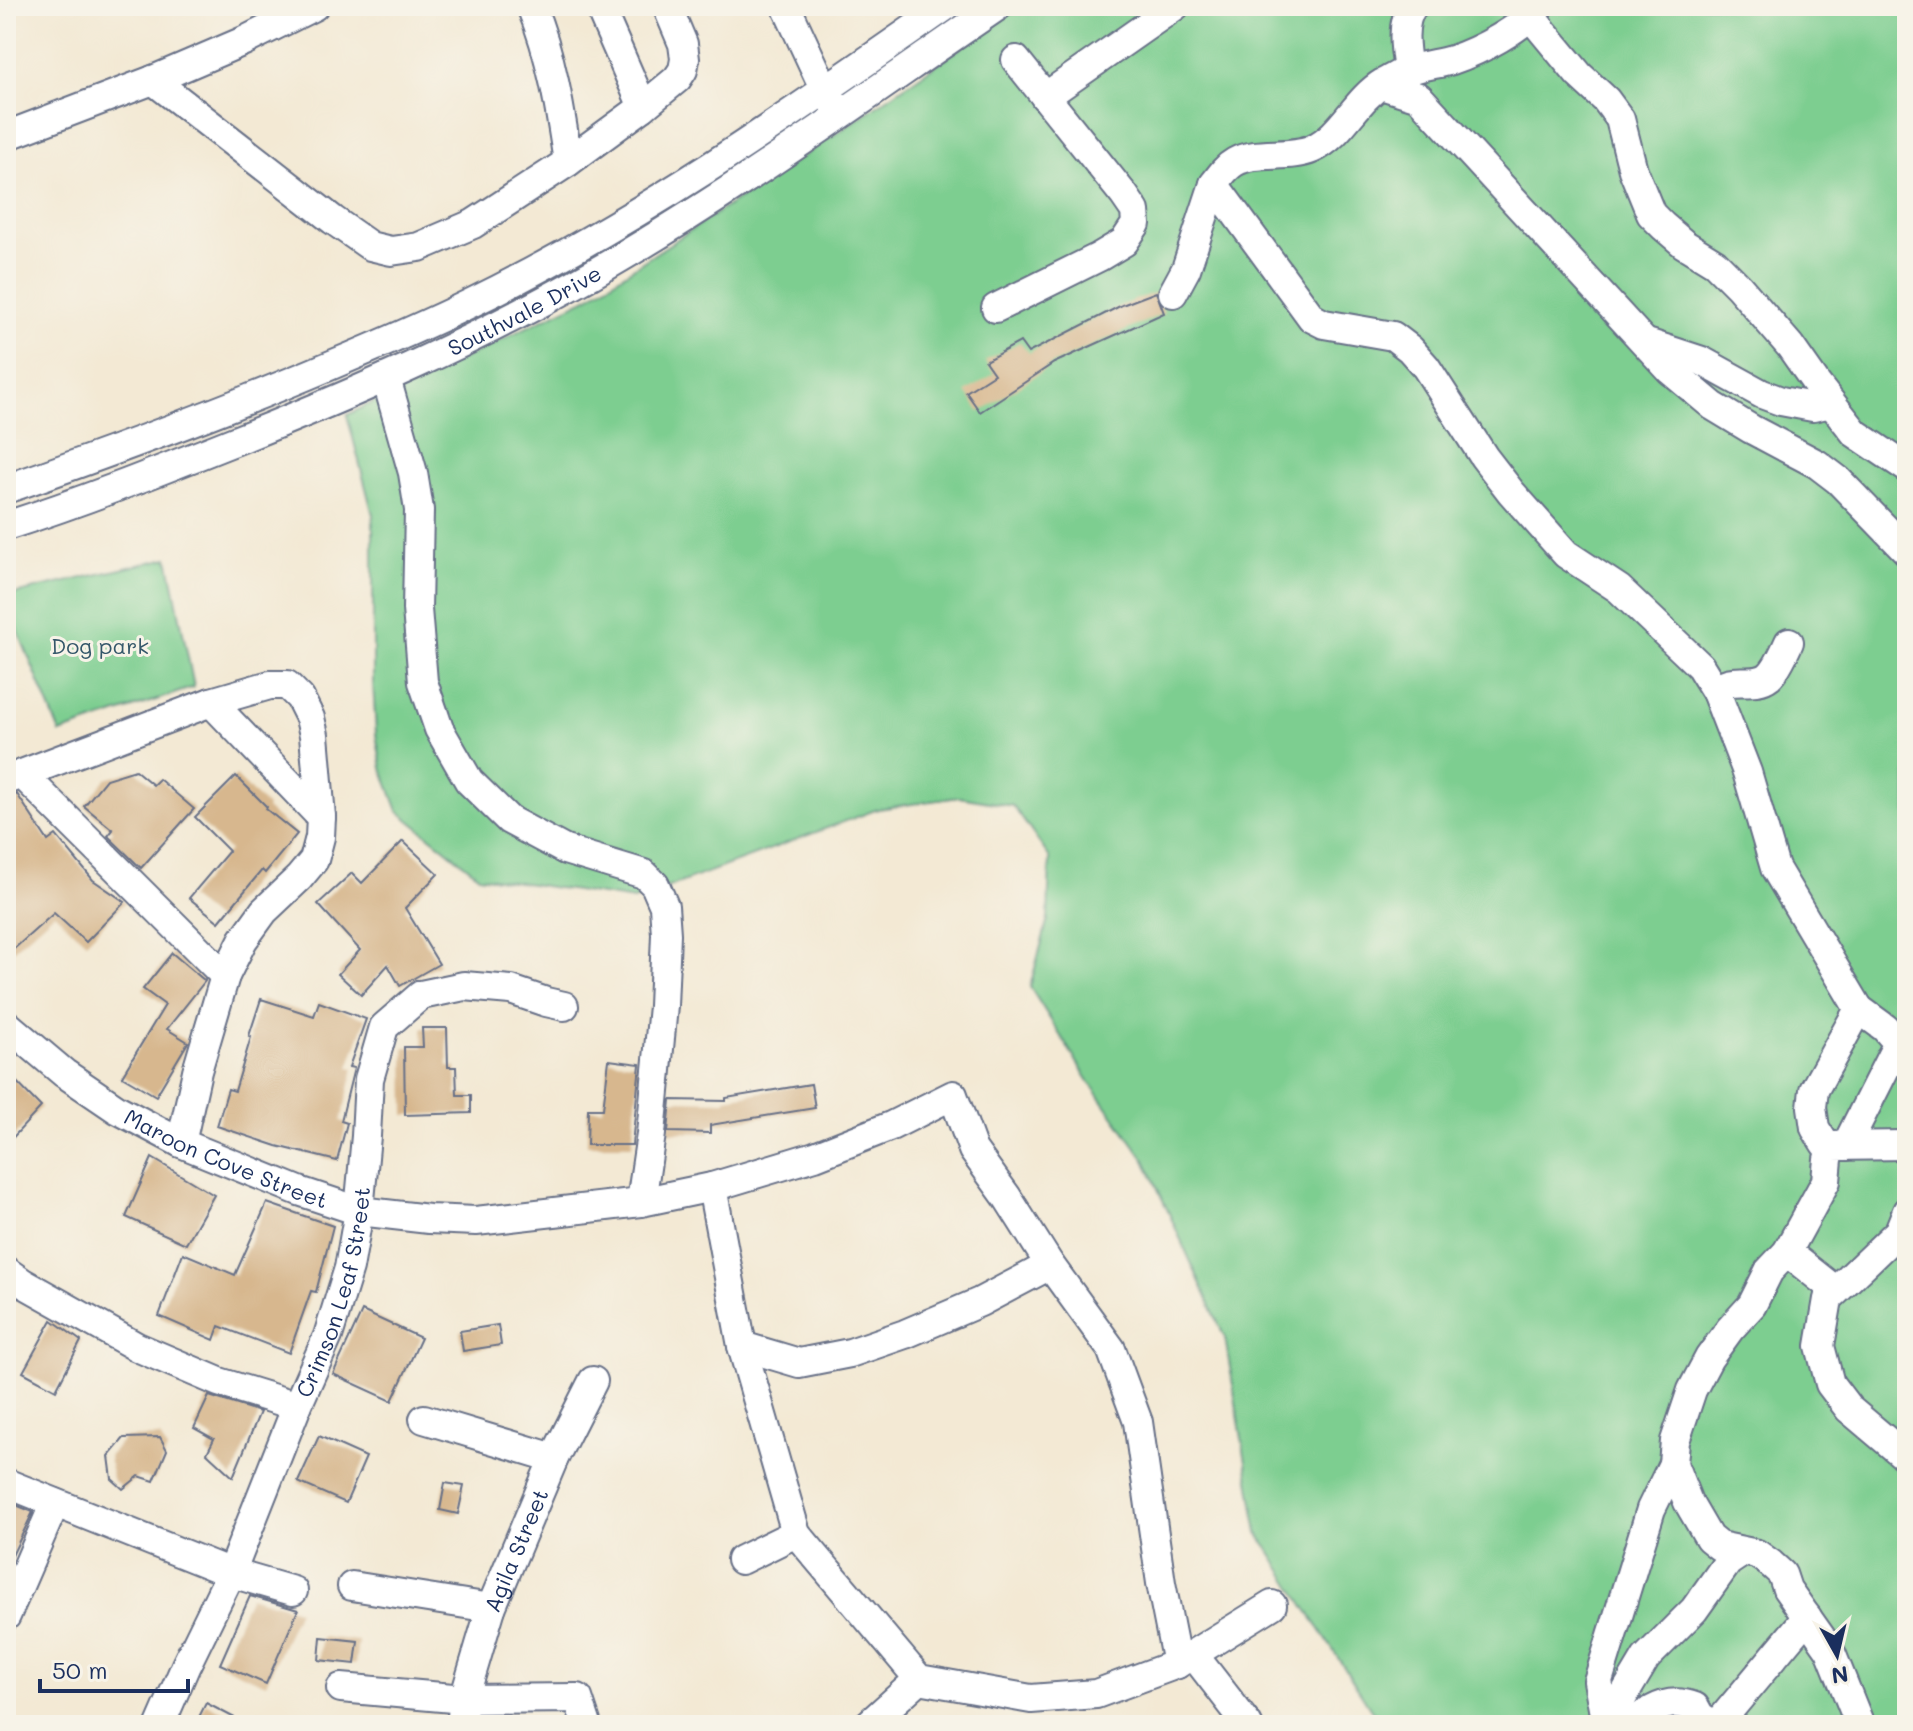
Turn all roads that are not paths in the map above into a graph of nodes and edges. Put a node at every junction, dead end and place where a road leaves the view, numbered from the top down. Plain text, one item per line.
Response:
1 (531, 6) edge
2 (599, 6) edge
3 (667, 6) edge
4 (786, 6) edge
5 (946, 6) edge
6 (998, 6) edge
7 (1175, 6) edge
8 (1413, 6) edge
9 (301, 9) edge
10 (1535, 12) edge
11 (1016, 60) dead end
12 (1408, 70) junction
13 (153, 80) junction
14 (1381, 85) junction
15 (1045, 97) junction
16 (833, 102) junction
17 (643, 107) junction
18 (6, 136) edge
19 (568, 162) junction
20 (1214, 184) junction
21 (1173, 293) dead end
22 (996, 308) dead end
23 (1645, 342) junction
24 (386, 378) junction
25 (1831, 403) junction
26 (1864, 439) junction
27 (1907, 468) edge
28 (1838, 480) junction
29 (6, 489) edge
30 (6, 526) edge
31 (1907, 551) edge
32 (1789, 642) dead end
33 (1716, 692) junction
34 (211, 702) junction
35 (15, 777) edge
36 (321, 817) junction
37 (225, 976) junction
38 (564, 1006) dead end
39 (1859, 1009) junction
40 (6, 1024) edge
41 (181, 1143) junction
42 (1907, 1145) edge
43 (1839, 1146) junction
44 (712, 1187) junction
45 (641, 1202) junction
46 (359, 1211) junction
47 (1907, 1211) edge
48 (1787, 1252) junction
49 (1050, 1265) junction
50 (6, 1271) edge
51 (1836, 1291) junction
52 (742, 1346) junction
53 (593, 1381) dead end
54 (297, 1406) junction
55 (424, 1419) dead end
56 (554, 1458) junction
57 (1907, 1458) edge
58 (1673, 1464) junction
59 (6, 1483) edge
60 (55, 1503) junction
61 (796, 1533) junction
62 (1743, 1552) junction
63 (741, 1560) dead end
64 (231, 1573) junction
65 (352, 1586) dead end
66 (293, 1591) dead end
67 (1272, 1605) dead end
68 (491, 1608) junction
69 (6, 1616) edge
70 (1807, 1617) junction
71 (1185, 1659) junction
72 (919, 1679) junction
73 (341, 1688) dead end
74 (463, 1712) edge
75 (160, 1725) edge
76 (587, 1725) edge
77 (868, 1725) edge
78 (1248, 1725) edge
79 (1627, 1725) edge
80 (1716, 1725) edge
81 (1860, 1725) edge

1 - 19 street
2 - 17 street
3 - 17 street
4 - 16 street
5 - 16 street, Southvale Drive
6 - 16 street, Southvale Drive
7 - 15 street
8 - 12 street
9 - 13 street
10 - 12 street
10 - 25 street
11 - 15 street
12 - 14 street
13 - 18 street
13 - 19 street
14 - 20 street
14 - 23 street
15 - 22 street
16 - 24 street, Southvale Drive
16 - 29 street, Southvale Drive
17 - 19 street
20 - 21 street
20 - 33 street
23 - 25 street
23 - 28 street
24 - 30 street, Southvale Drive
24 - 45 street
25 - 26 street
26 - 27 street
26 - 28 street
28 - 31 street
32 - 33 street
33 - 39 street
34 - 35 street
34 - 36 street
34 - 36 street
35 - 37 street
36 - 37 street
37 - 41 street
38 - 46 street, Crimson Leaf Street
39 - 43 street
39 - 43 street
40 - 41 street, Maroon Cove Street
41 - 46 street, Maroon Cove Street
42 - 43 street
43 - 48 street
44 - 45 street, Maroon Cove Street
44 - 49 street, Maroon Cove Street
44 - 52 street
45 - 46 street, Maroon Cove Street
46 - 54 street, Crimson Leaf Street
47 - 51 street
48 - 51 street
48 - 58 street
49 - 52 street
49 - 71 street
50 - 54 street
51 - 57 street
52 - 61 street
53 - 56 street, Agila Street
54 - 64 street, Crimson Leaf Street
55 - 56 street
56 - 68 street, Agila Street
58 - 62 street
58 - 62 street
59 - 60 street
60 - 64 street
60 - 69 street
61 - 63 street
61 - 72 street
62 - 70 street
64 - 66 street
64 - 75 street, Crimson Leaf Street
65 - 68 street
67 - 71 street
68 - 74 street, Agila Street
70 - 80 street
70 - 81 street
71 - 72 street
71 - 78 street
72 - 77 street
73 - 74 street
74 - 76 street
79 - 80 street

